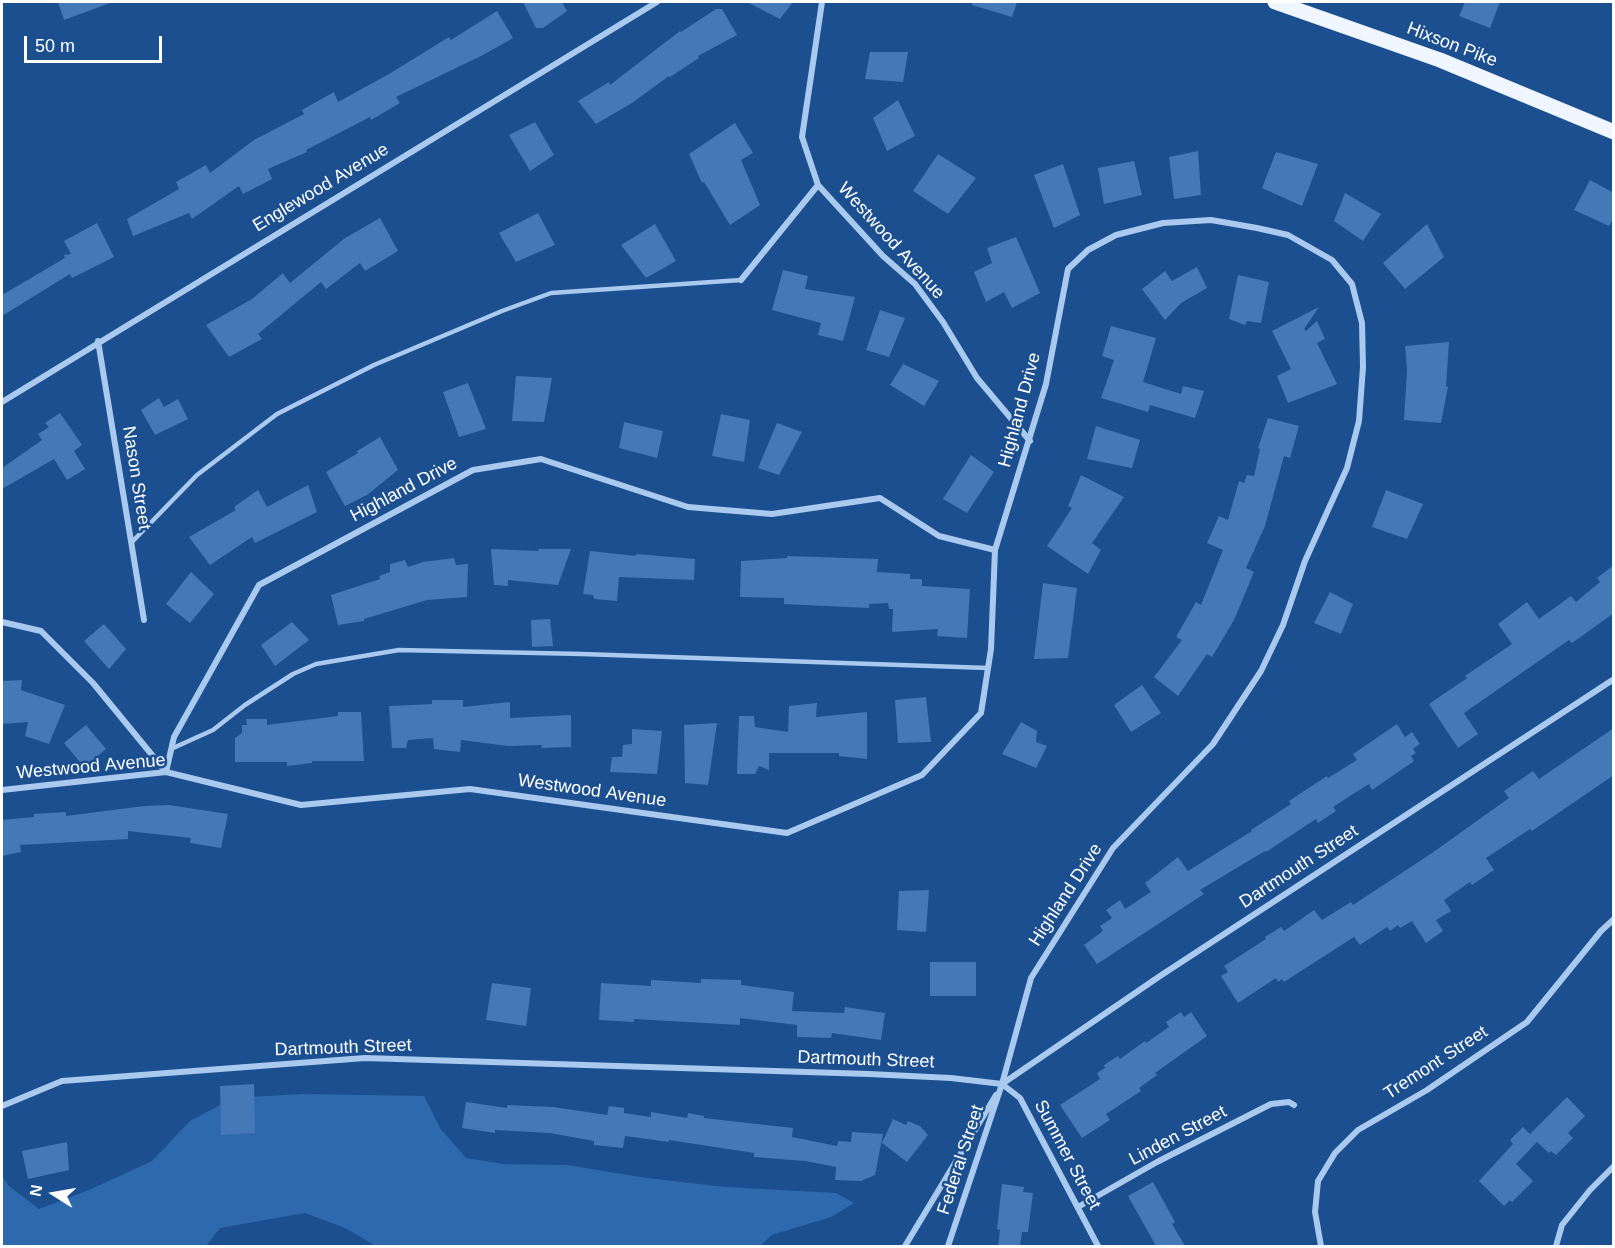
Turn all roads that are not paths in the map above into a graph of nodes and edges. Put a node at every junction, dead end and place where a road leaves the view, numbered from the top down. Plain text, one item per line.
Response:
1 (657, 2) edge
2 (822, 2) edge
3 (1275, 2) edge
4 (1614, 132) edge
5 (818, 185) junction
6 (741, 280) joint
7 (98, 341) junction
8 (2, 402) edge
9 (1029, 441) junction
10 (131, 543) junction
11 (995, 550) junction
12 (144, 620) dead end
13 (2, 622) edge
14 (988, 668) junction
15 (1614, 679) edge
16 (171, 749) junction
17 (166, 772) junction
18 (2, 790) edge
19 (1614, 919) edge
20 (1002, 1084) junction
21 (1294, 1105) dead end
22 (2, 1106) edge
23 (1614, 1167) edge
24 (1078, 1207) junction
25 (905, 1246) edge
26 (948, 1246) edge
27 (1098, 1246) edge
28 (1322, 1246) edge
29 (1556, 1246) edge

1 - 7 street, Englewood Avenue
2 - 5 street, Westwood Avenue
3 - 4 main road, Hixson Pike
5 - 6 street
5 - 9 street, Westwood Avenue
6 - 10 lane
7 - 8 street, Englewood Avenue
7 - 10 street, Nason Street
9 - 11 street, Highland Drive
9 - 20 street, Highland Drive
10 - 12 street, Nason Street
11 - 14 street, Westwood Avenue
11 - 16 street, Highland Drive
13 - 17 street
14 - 16 lane
14 - 17 street, Westwood Avenue
15 - 20 street, Dartmouth Street
16 - 17 street, Highland Drive
17 - 18 street, Westwood Avenue
19 - 28 street, Tremont Street
20 - 22 street, Dartmouth Street
20 - 24 street, Summer Street
20 - 25 street
20 - 26 street, Federal Street
21 - 24 street, Linden Street
23 - 29 street
24 - 27 street, Summer Street

